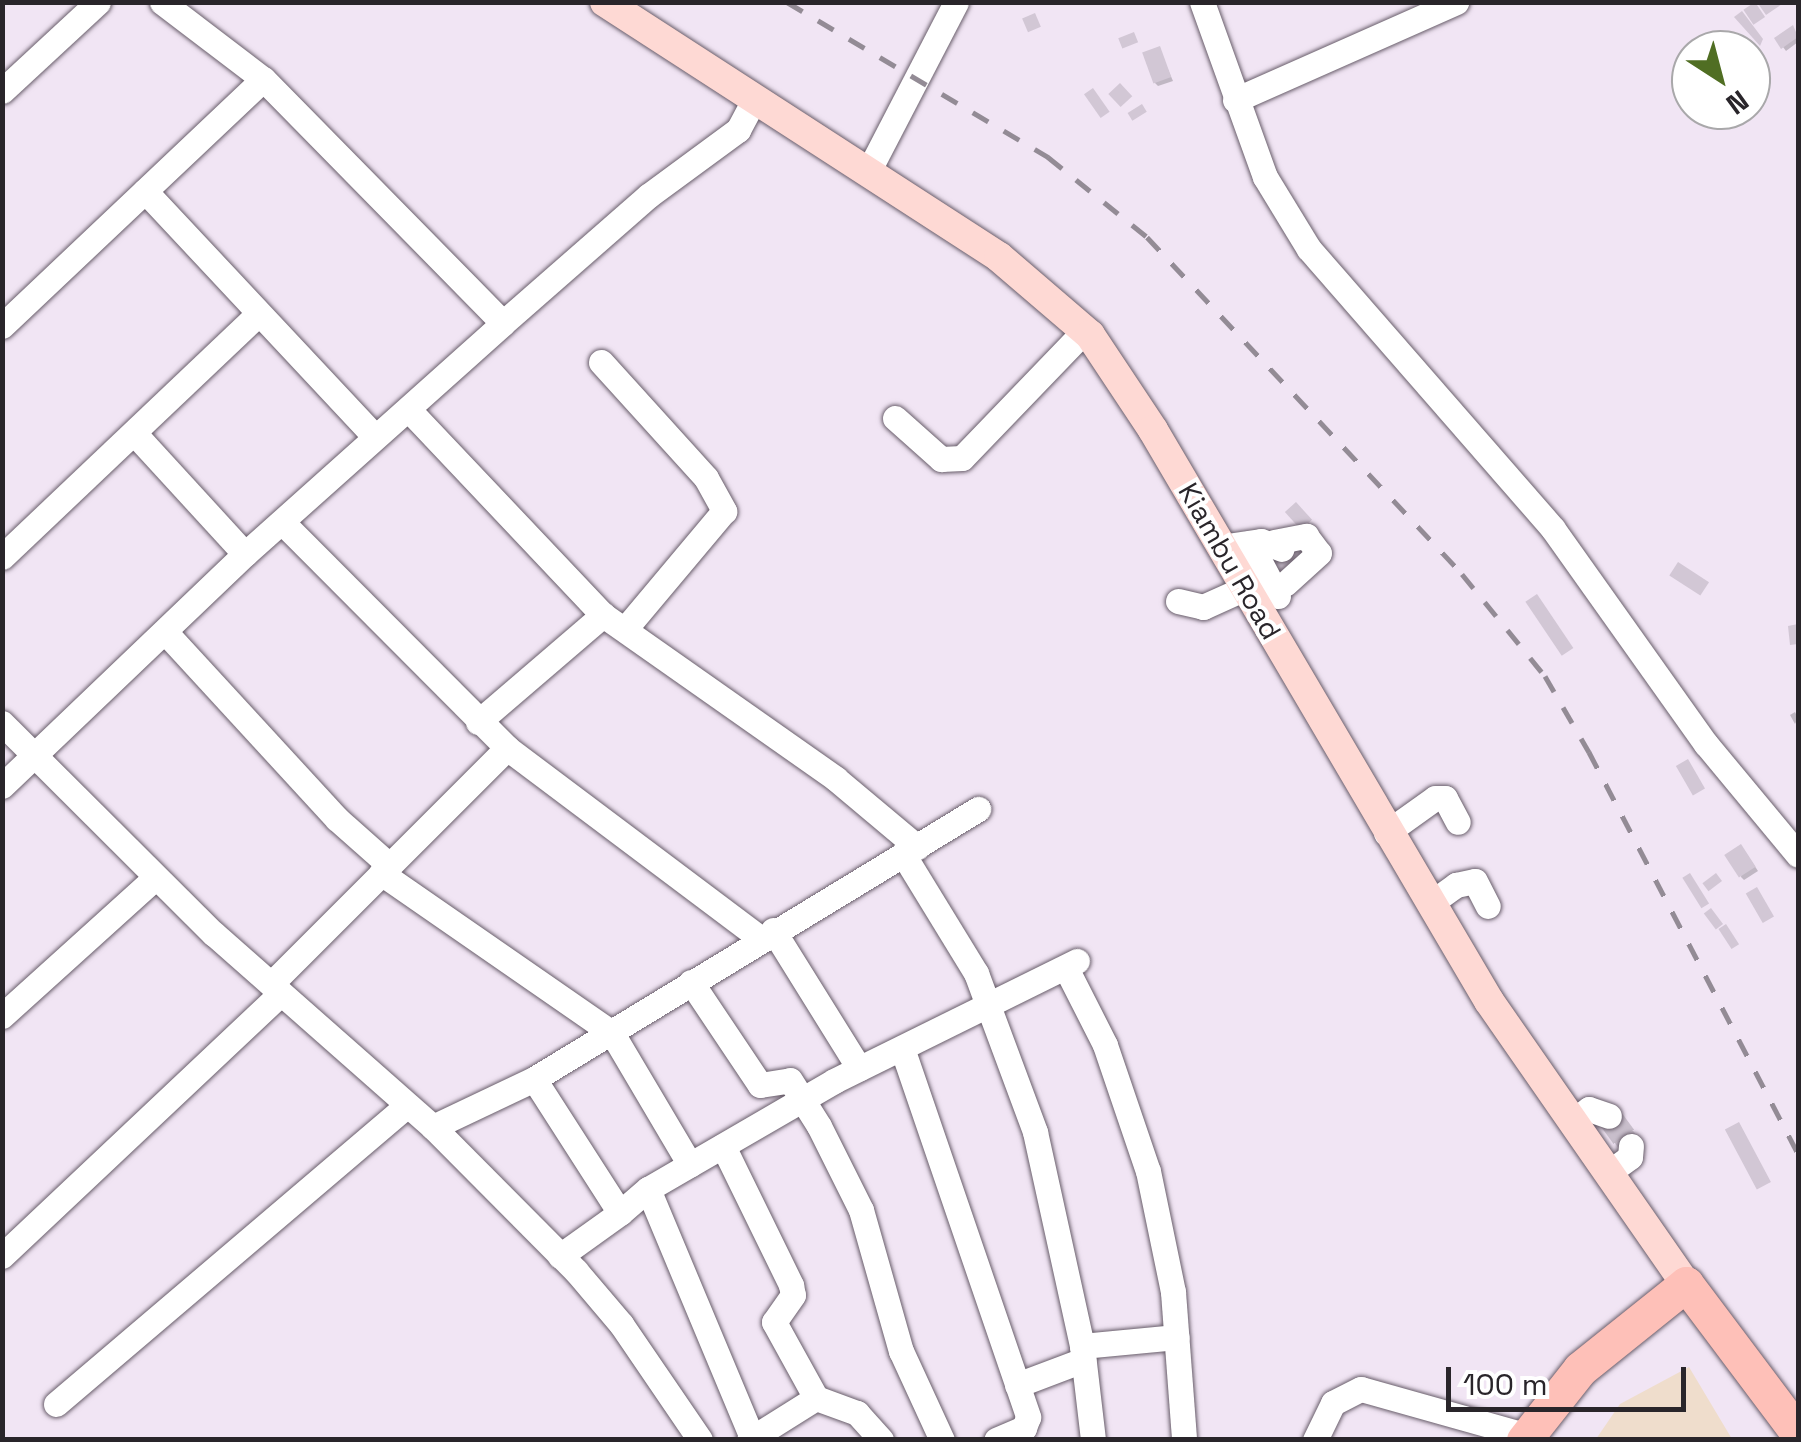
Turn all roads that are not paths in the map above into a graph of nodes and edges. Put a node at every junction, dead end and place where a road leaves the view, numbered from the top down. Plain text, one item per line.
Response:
1 (98, 2) edge
2 (162, 2) edge
3 (605, 2) edge
4 (956, 2) edge
5 (1202, 2) edge
6 (1456, 2) edge
7 (263, 79) junction
8 (2, 91) edge
9 (1235, 100) junction
10 (753, 102) junction
11 (868, 172) junction
12 (145, 191) junction
13 (258, 315) junction
14 (502, 323) junction
15 (2, 326) edge
16 (1085, 330) junction
17 (601, 362) dead end
18 (409, 410) junction
19 (896, 418) dead end
20 (134, 433) junction
21 (373, 435) junction
22 (282, 524) junction
23 (245, 554) junction
24 (2, 556) edge
25 (1265, 570) junction
26 (1178, 601) dead end
27 (614, 622) junction
28 (167, 634) junction
29 (2, 722) edge
30 (478, 722) junction
31 (507, 748) junction
32 (34, 758) junction
33 (2, 786) edge
34 (978, 809) dead end
35 (1458, 822) dead end
36 (1386, 832) junction
37 (910, 850) junction
38 (1798, 856) edge
39 (385, 869) junction
40 (156, 878) junction
41 (1431, 903) junction
42 (1488, 906) dead end
43 (766, 934) junction
44 (692, 982) junction
45 (276, 989) junction
46 (988, 1006) junction
47 (2, 1016) edge
48 (612, 1032) junction
49 (902, 1048) junction
50 (859, 1068) junction
51 (534, 1079) junction
52 (802, 1101) junction
53 (407, 1105) junction
54 (1609, 1116) dead end
55 (1572, 1122) junction
56 (433, 1127) junction
57 (723, 1146) junction
58 (1631, 1146) dead end
59 (690, 1164) junction
60 (1608, 1173) junction
61 (648, 1189) junction
62 (620, 1213) junction
63 (2, 1256) edge
64 (560, 1256) junction
65 (1686, 1284) junction
66 (1177, 1337) junction
67 (1083, 1353) junction
68 (1017, 1385) junction
69 (816, 1398) junction
70 (56, 1404) dead end
71 (1798, 1433) edge
72 (1524, 1437) edge
73 (751, 1439) edge
74 (700, 1440) edge
75 (881, 1440) edge
76 (942, 1440) edge
77 (996, 1440) edge
78 (1093, 1440) edge
79 (1184, 1440) edge
80 (1315, 1440) edge

1 - 8 street
2 - 7 street
3 - 10 main road, Kiambu Road
4 - 11 street
5 - 9 street
6 - 9 street
7 - 12 street
7 - 14 street
9 - 38 street
10 - 11 main road, Kiambu Road
10 - 14 street
11 - 16 main road, Kiambu Road
12 - 13 street
12 - 15 street
13 - 20 street
13 - 21 street
14 - 18 street
16 - 19 street
16 - 25 main road, Kiambu Road
17 - 27 street
18 - 21 street
18 - 27 street
20 - 23 street
20 - 24 street
21 - 22 street
22 - 23 street
22 - 30 street
23 - 28 street
25 - 26 street
25 - 36 main road, Kiambu Road
27 - 30 street
27 - 37 street
28 - 32 street
28 - 39 street
29 - 32 street
30 - 31 street
31 - 39 street
31 - 43 street
32 - 33 street
32 - 40 street
34 - 37 street
35 - 36 street
36 - 41 main road, Kiambu Road
37 - 43 street
37 - 46 street
39 - 45 street
39 - 48 street
40 - 45 street
40 - 47 street
41 - 42 street
41 - 55 main road, Kiambu Road
43 - 44 street
43 - 50 street
44 - 48 street
44 - 52 street
45 - 53 street
45 - 63 street
46 - 49 street
46 - 66 street
46 - 67 street
48 - 51 street
48 - 59 street
49 - 50 street
49 - 68 street
50 - 52 street
51 - 56 street
51 - 62 street
52 - 57 street
52 - 76 street
53 - 56 street
53 - 70 street
54 - 55 street
55 - 60 main road, Kiambu Road
56 - 64 street
57 - 59 street
57 - 69 street
58 - 60 street
59 - 61 street
60 - 65 main road, Kiambu Road
61 - 62 street
61 - 73 street
62 - 64 street
64 - 74 street
65 - 71 highway
65 - 72 highway
66 - 67 street
66 - 79 street
67 - 68 street
67 - 78 street
68 - 77 street
69 - 73 street
69 - 75 street
72 - 80 street

